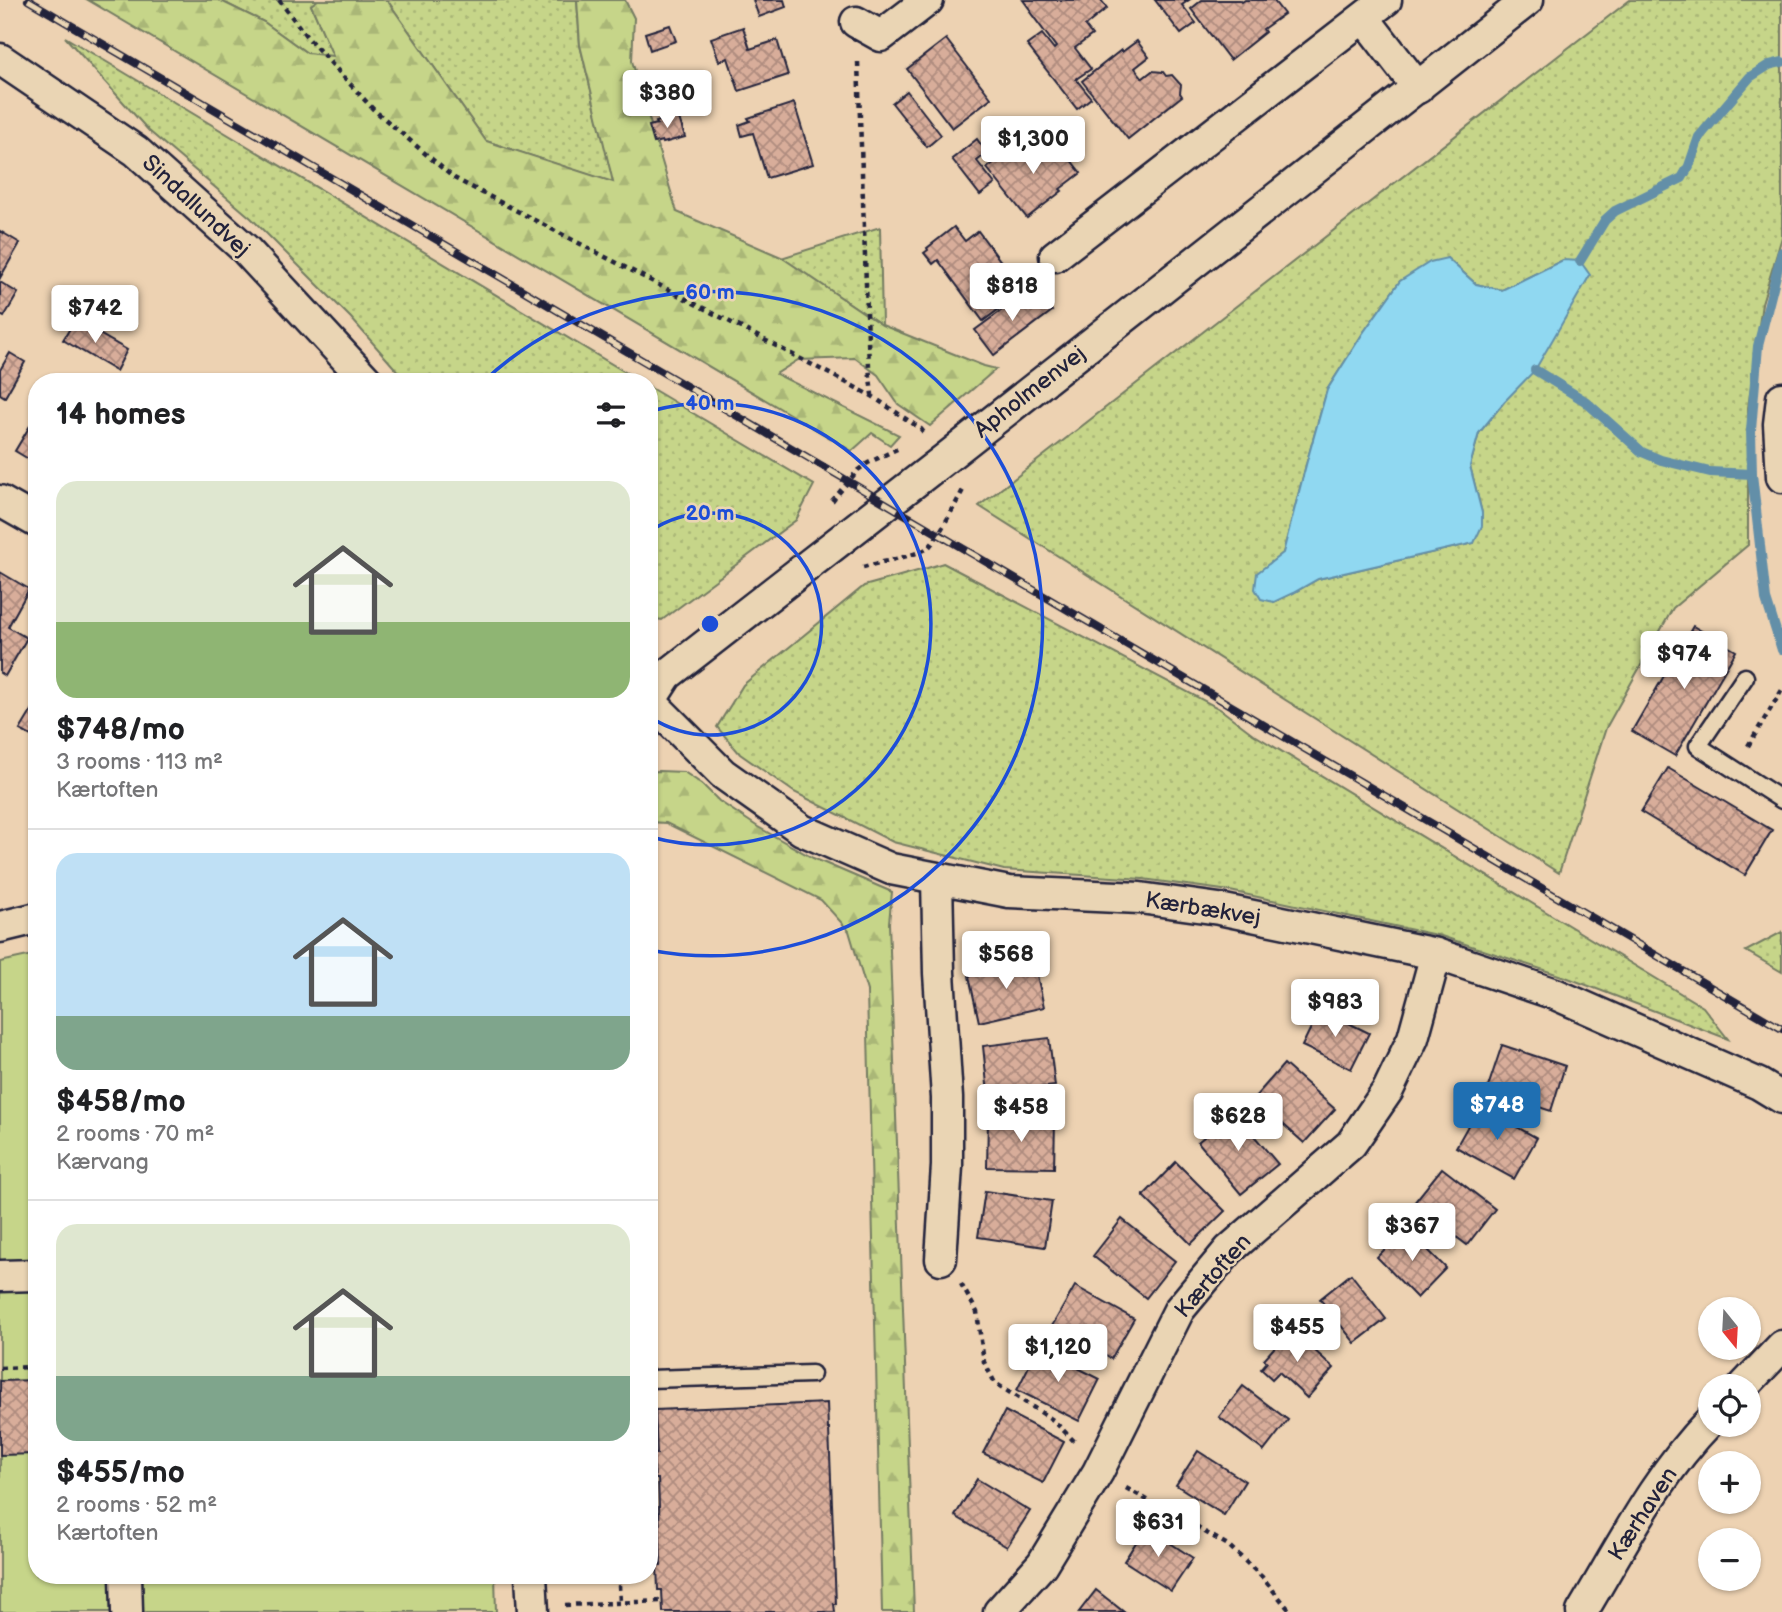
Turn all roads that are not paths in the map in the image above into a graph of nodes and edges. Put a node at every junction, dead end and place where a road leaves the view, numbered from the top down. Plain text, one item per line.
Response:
1 (928, 0) edge
2 (1528, 0) edge
3 (1375, 9) edge
4 (856, 22) road end
5 (0, 59) edge
6 (1418, 88) junction
7 (1055, 256) dead end
8 (360, 373) edge
9 (1782, 398) edge
10 (1782, 477) edge
11 (0, 501) edge
12 (28, 517) edge
13 (1745, 677) dead end
14 (658, 689) edge
15 (658, 710) edge
16 (1782, 800) edge
17 (937, 879) junction
18 (28, 920) edge
19 (0, 927) edge
20 (1436, 954) junction
21 (1782, 1097) edge
22 (941, 1259) dead end
23 (28, 1275) edge
24 (0, 1276) edge
25 (1782, 1346) edge
26 (812, 1374) dead end
27 (1755, 1374) edge
28 (658, 1379) edge
29 (1698, 1434) edge
30 (125, 1584) edge
31 (532, 1584) edge
32 (533, 1609) edge
33 (127, 1612) edge
34 (999, 1612) edge
35 (1582, 1612) edge

1 - 4 street
2 - 6 street, Apholmenvej
3 - 6 street
3 - 7 street
5 - 8 street, Sindallundvej
6 - 14 street, Apholmenvej
9 - 10 street
11 - 12 street
13 - 16 lane
15 - 17 street, Kærbækvej
17 - 20 street, Kærbækvej
17 - 22 street
18 - 19 street
20 - 21 street, Kærbækvej
20 - 34 street, Kærtoften
23 - 24 street
25 - 27 street
26 - 28 lane
29 - 35 street, Kærhaven
30 - 33 street
31 - 32 street

